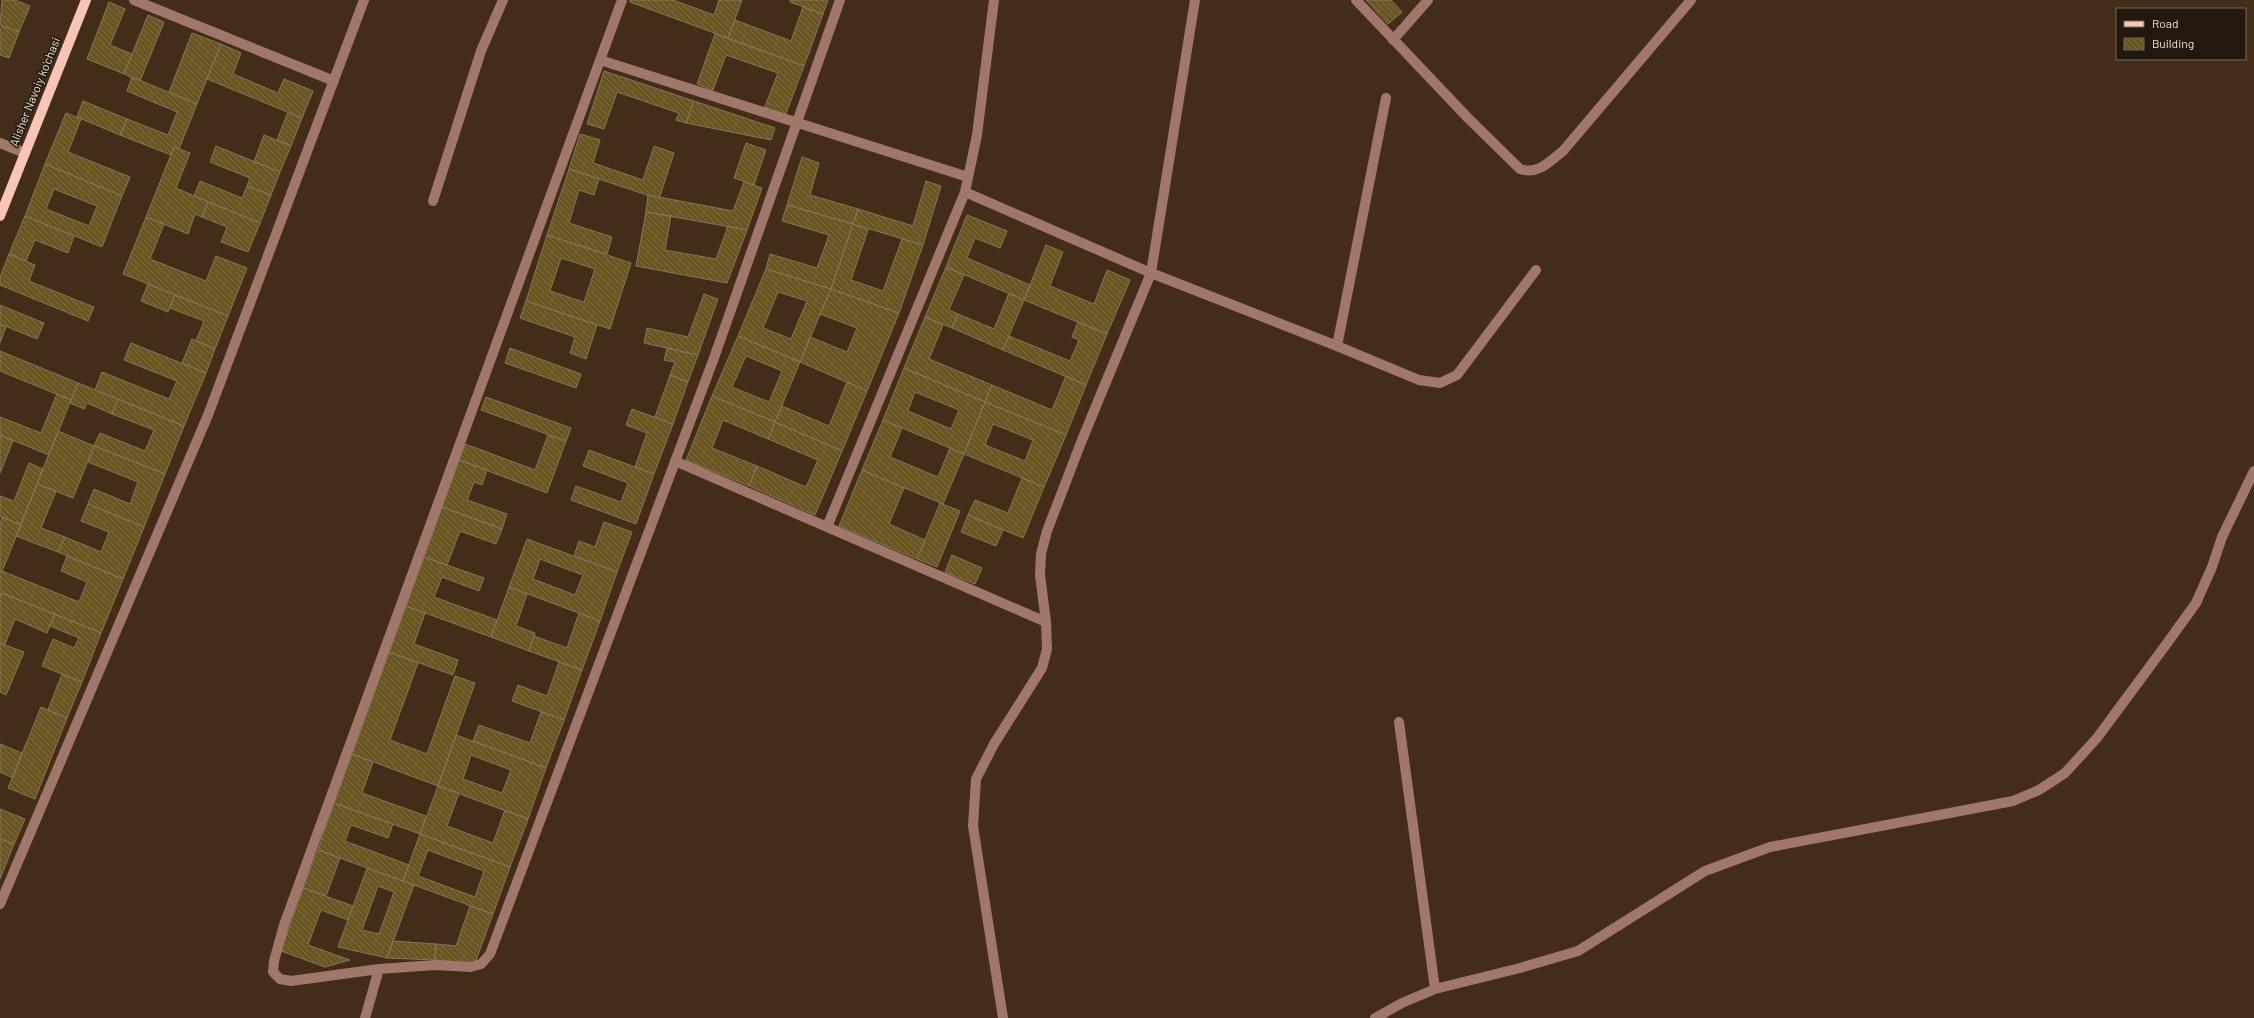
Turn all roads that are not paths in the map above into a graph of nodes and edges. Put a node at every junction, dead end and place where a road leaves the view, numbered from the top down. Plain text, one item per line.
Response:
1 (86, 0) edge
2 (134, 0) edge
3 (364, 0) edge
4 (503, 0) edge
5 (622, 0) edge
6 (840, 0) edge
7 (994, 0) edge
8 (1195, 0) edge
9 (1356, 0) edge
10 (1428, 0) edge
11 (1691, 0) edge
12 (1393, 40) junction
13 (600, 60) junction
14 (334, 81) junction
15 (1386, 98) dead end
16 (797, 124) junction
17 (0, 143) edge
18 (25, 152) junction
19 (968, 177) junction
20 (965, 192) junction
21 (433, 201) dead end
22 (0, 216) edge
23 (1536, 270) dead end
24 (1151, 273) junction
25 (1337, 346) junction
26 (675, 461) junction
27 (2254, 471) edge
28 (827, 527) junction
29 (1046, 622) junction
30 (1399, 722) dead end
31 (0, 904) edge
32 (379, 968) junction
33 (1435, 989) junction
34 (365, 1018) edge
35 (1003, 1018) edge
36 (1375, 1018) edge

1 - 18 main road, Alisher Navoiy ko'chasi
2 - 14 street
3 - 14 street
4 - 21 street
5 - 13 street
6 - 16 street
7 - 19 street
8 - 24 street
9 - 12 street
10 - 12 street
11 - 12 street
13 - 16 street
13 - 32 street
14 - 31 street
15 - 25 street
16 - 19 street
16 - 26 street
17 - 18 street
18 - 22 main road, Alisher Navoiy ko'chasi
19 - 20 street
20 - 24 street
20 - 28 street
23 - 25 street
24 - 25 street
24 - 29 street
26 - 28 street
26 - 32 street
27 - 33 street
28 - 29 street
29 - 35 street
30 - 33 street
32 - 34 street
33 - 36 street

